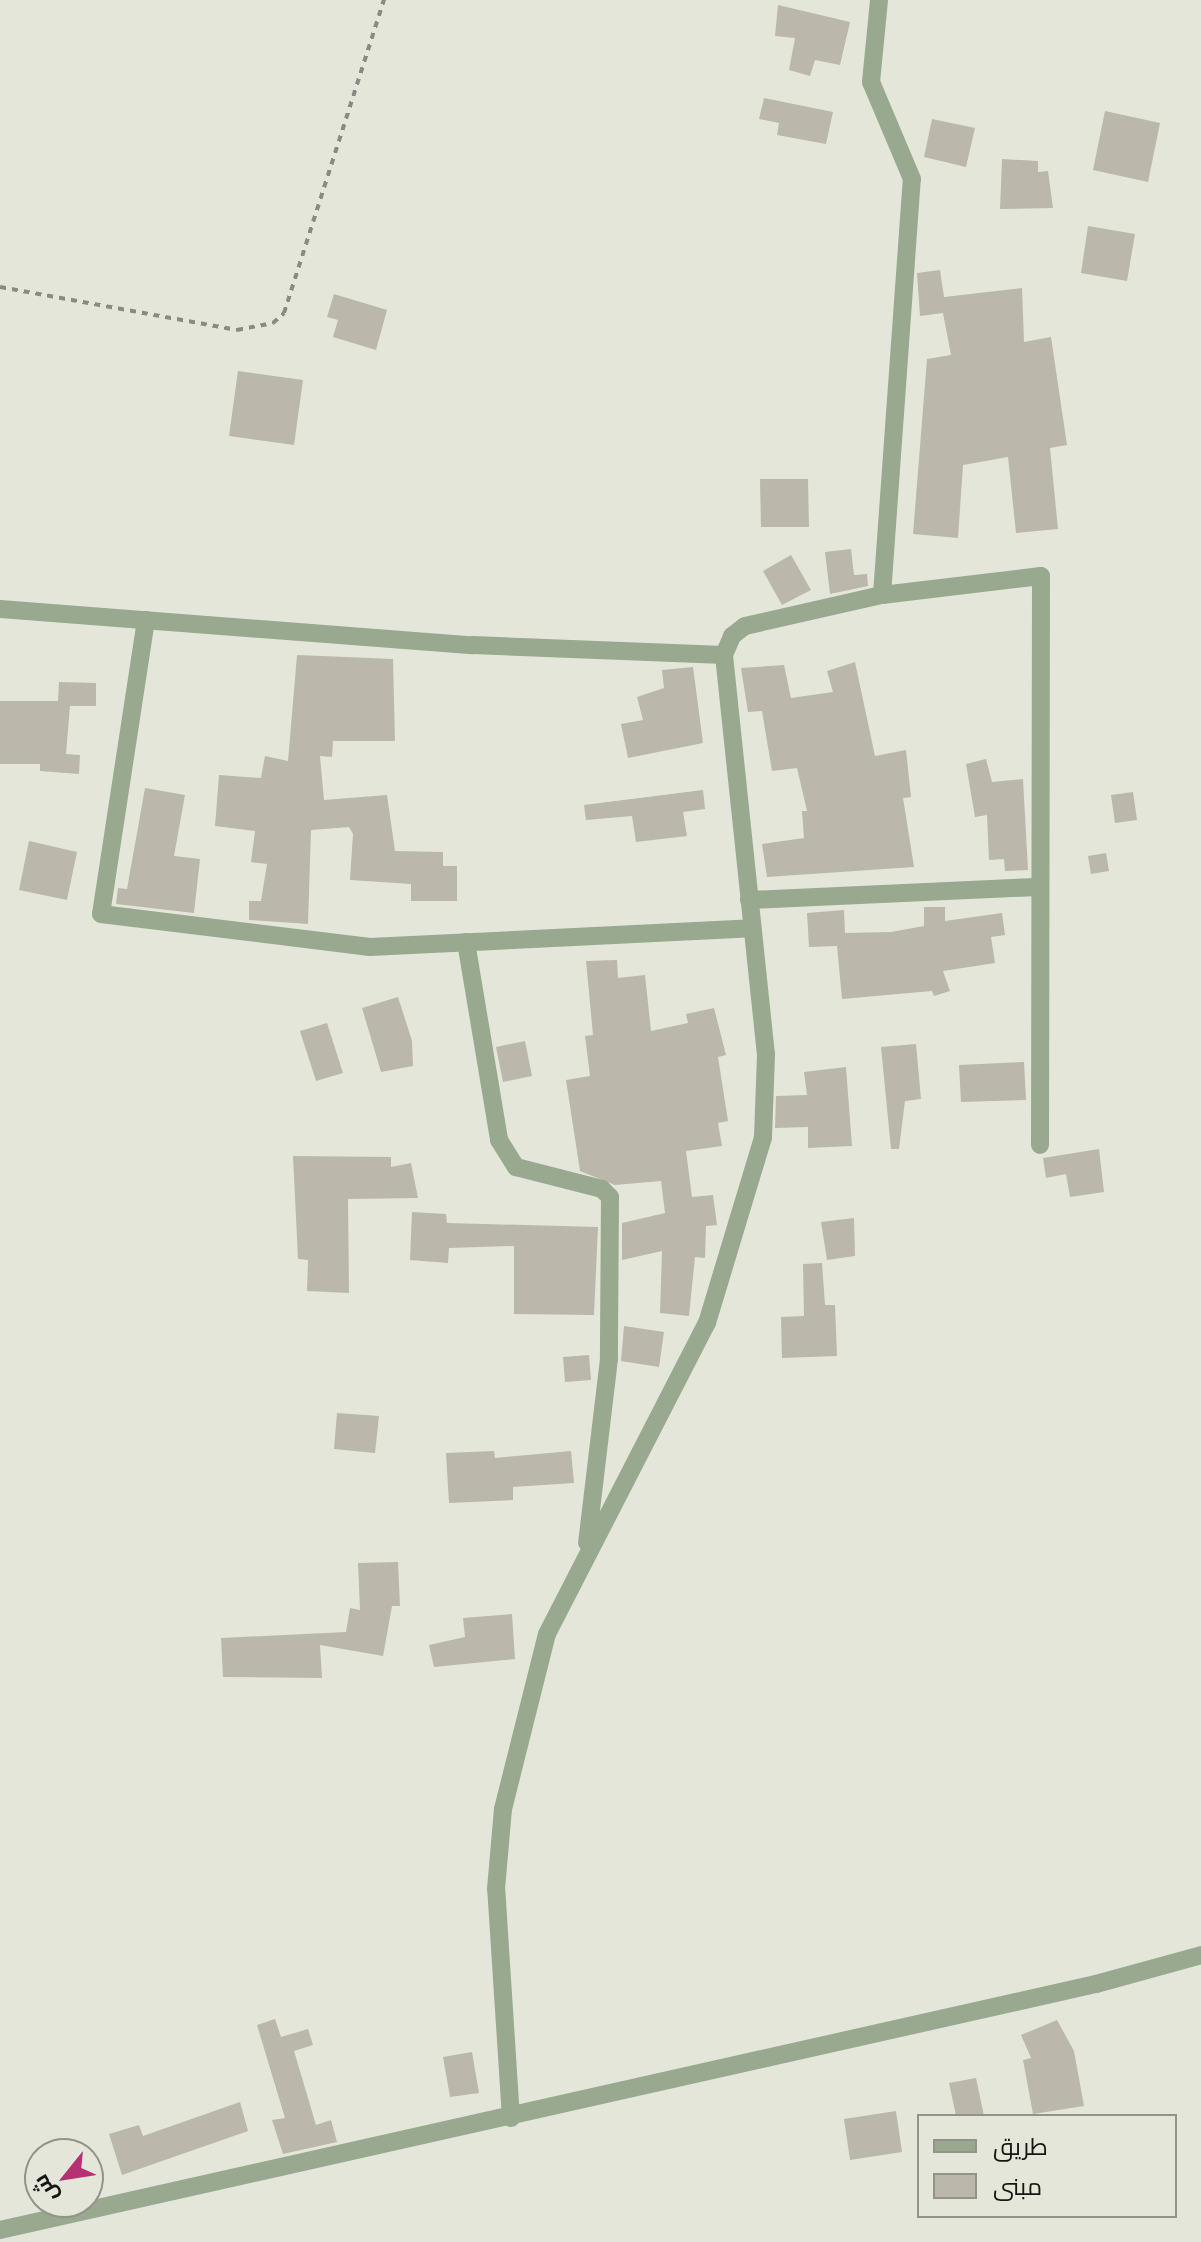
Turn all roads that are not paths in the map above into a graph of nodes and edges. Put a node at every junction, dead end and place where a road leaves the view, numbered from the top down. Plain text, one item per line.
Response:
1 (879, 0) edge
2 (882, 595) junction
3 (0, 609) edge
4 (146, 620) junction
5 (724, 655) junction
6 (1038, 887) junction
7 (749, 900) junction
8 (752, 928) junction
9 (466, 942) junction
10 (1040, 1145) dead end
11 (586, 1558) junction
12 (1201, 1955) edge
13 (511, 2118) junction
14 (0, 2230) edge

1 - 2 street
2 - 5 street
2 - 6 street
3 - 4 street
4 - 5 street
4 - 9 street
5 - 7 street
6 - 7 street
6 - 10 street
7 - 8 street
8 - 9 street
8 - 11 street
9 - 11 street
11 - 13 street
12 - 13 street
13 - 14 street

